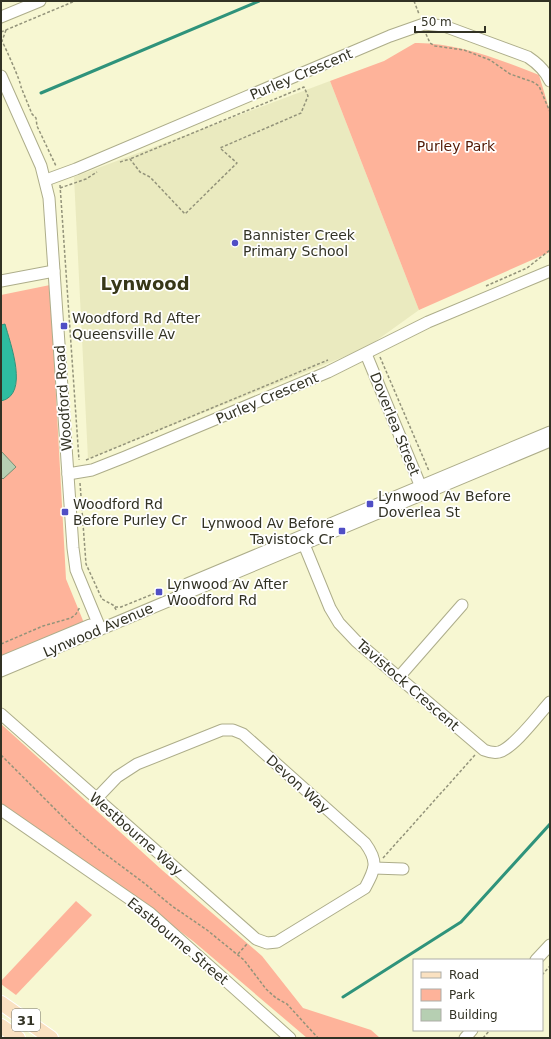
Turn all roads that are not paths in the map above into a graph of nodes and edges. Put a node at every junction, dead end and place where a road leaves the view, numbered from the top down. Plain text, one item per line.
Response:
1 (40, 1) edge
2 (1, 17) edge
3 (1, 76) edge
4 (550, 81) edge
5 (46, 180) junction
6 (54, 271) junction
7 (550, 271) edge
8 (1, 281) edge
9 (366, 354) junction
10 (550, 432) edge
11 (550, 440) edge
12 (74, 473) junction
13 (422, 490) junction
14 (302, 540) junction
15 (462, 605) dead end
16 (99, 625) junction
17 (1, 662) edge
18 (1, 671) edge
19 (399, 677) junction
20 (550, 702) edge
21 (1, 714) edge
22 (96, 799) junction
23 (1, 810) edge
24 (374, 864) junction
25 (403, 869) dead end
26 (550, 945) edge
27 (537, 959) edge
28 (1, 1003) edge
29 (1, 1026) edge
30 (18, 1038) edge
31 (51, 1038) edge
32 (290, 1038) edge

1 - 2 street
3 - 5 street, Woodford Road
4 - 5 street, Purley Crescent
5 - 6 street, Woodford Road
6 - 8 street
6 - 12 street, Woodford Road
7 - 9 street, Purley Crescent
9 - 12 street, Purley Crescent
9 - 13 street, Doverlea Street
10 - 13 street, Lynwood Avenue
11 - 13 street, Lynwood Avenue
12 - 16 street, Woodford Road
13 - 14 street, Lynwood Avenue
14 - 16 street, Lynwood Avenue
14 - 19 street, Tavistock Crescent
15 - 19 street
16 - 17 street, Lynwood Avenue
16 - 18 street, Lynwood Avenue
19 - 20 street, Tavistock Crescent
21 - 22 street, Westbourne Way
22 - 24 street, Devon Way
22 - 24 street, Westbourne Way
23 - 32 street, Eastbourne Street
24 - 25 street
26 - 27 street
28 - 31 main road, 31
29 - 30 main road, 31

